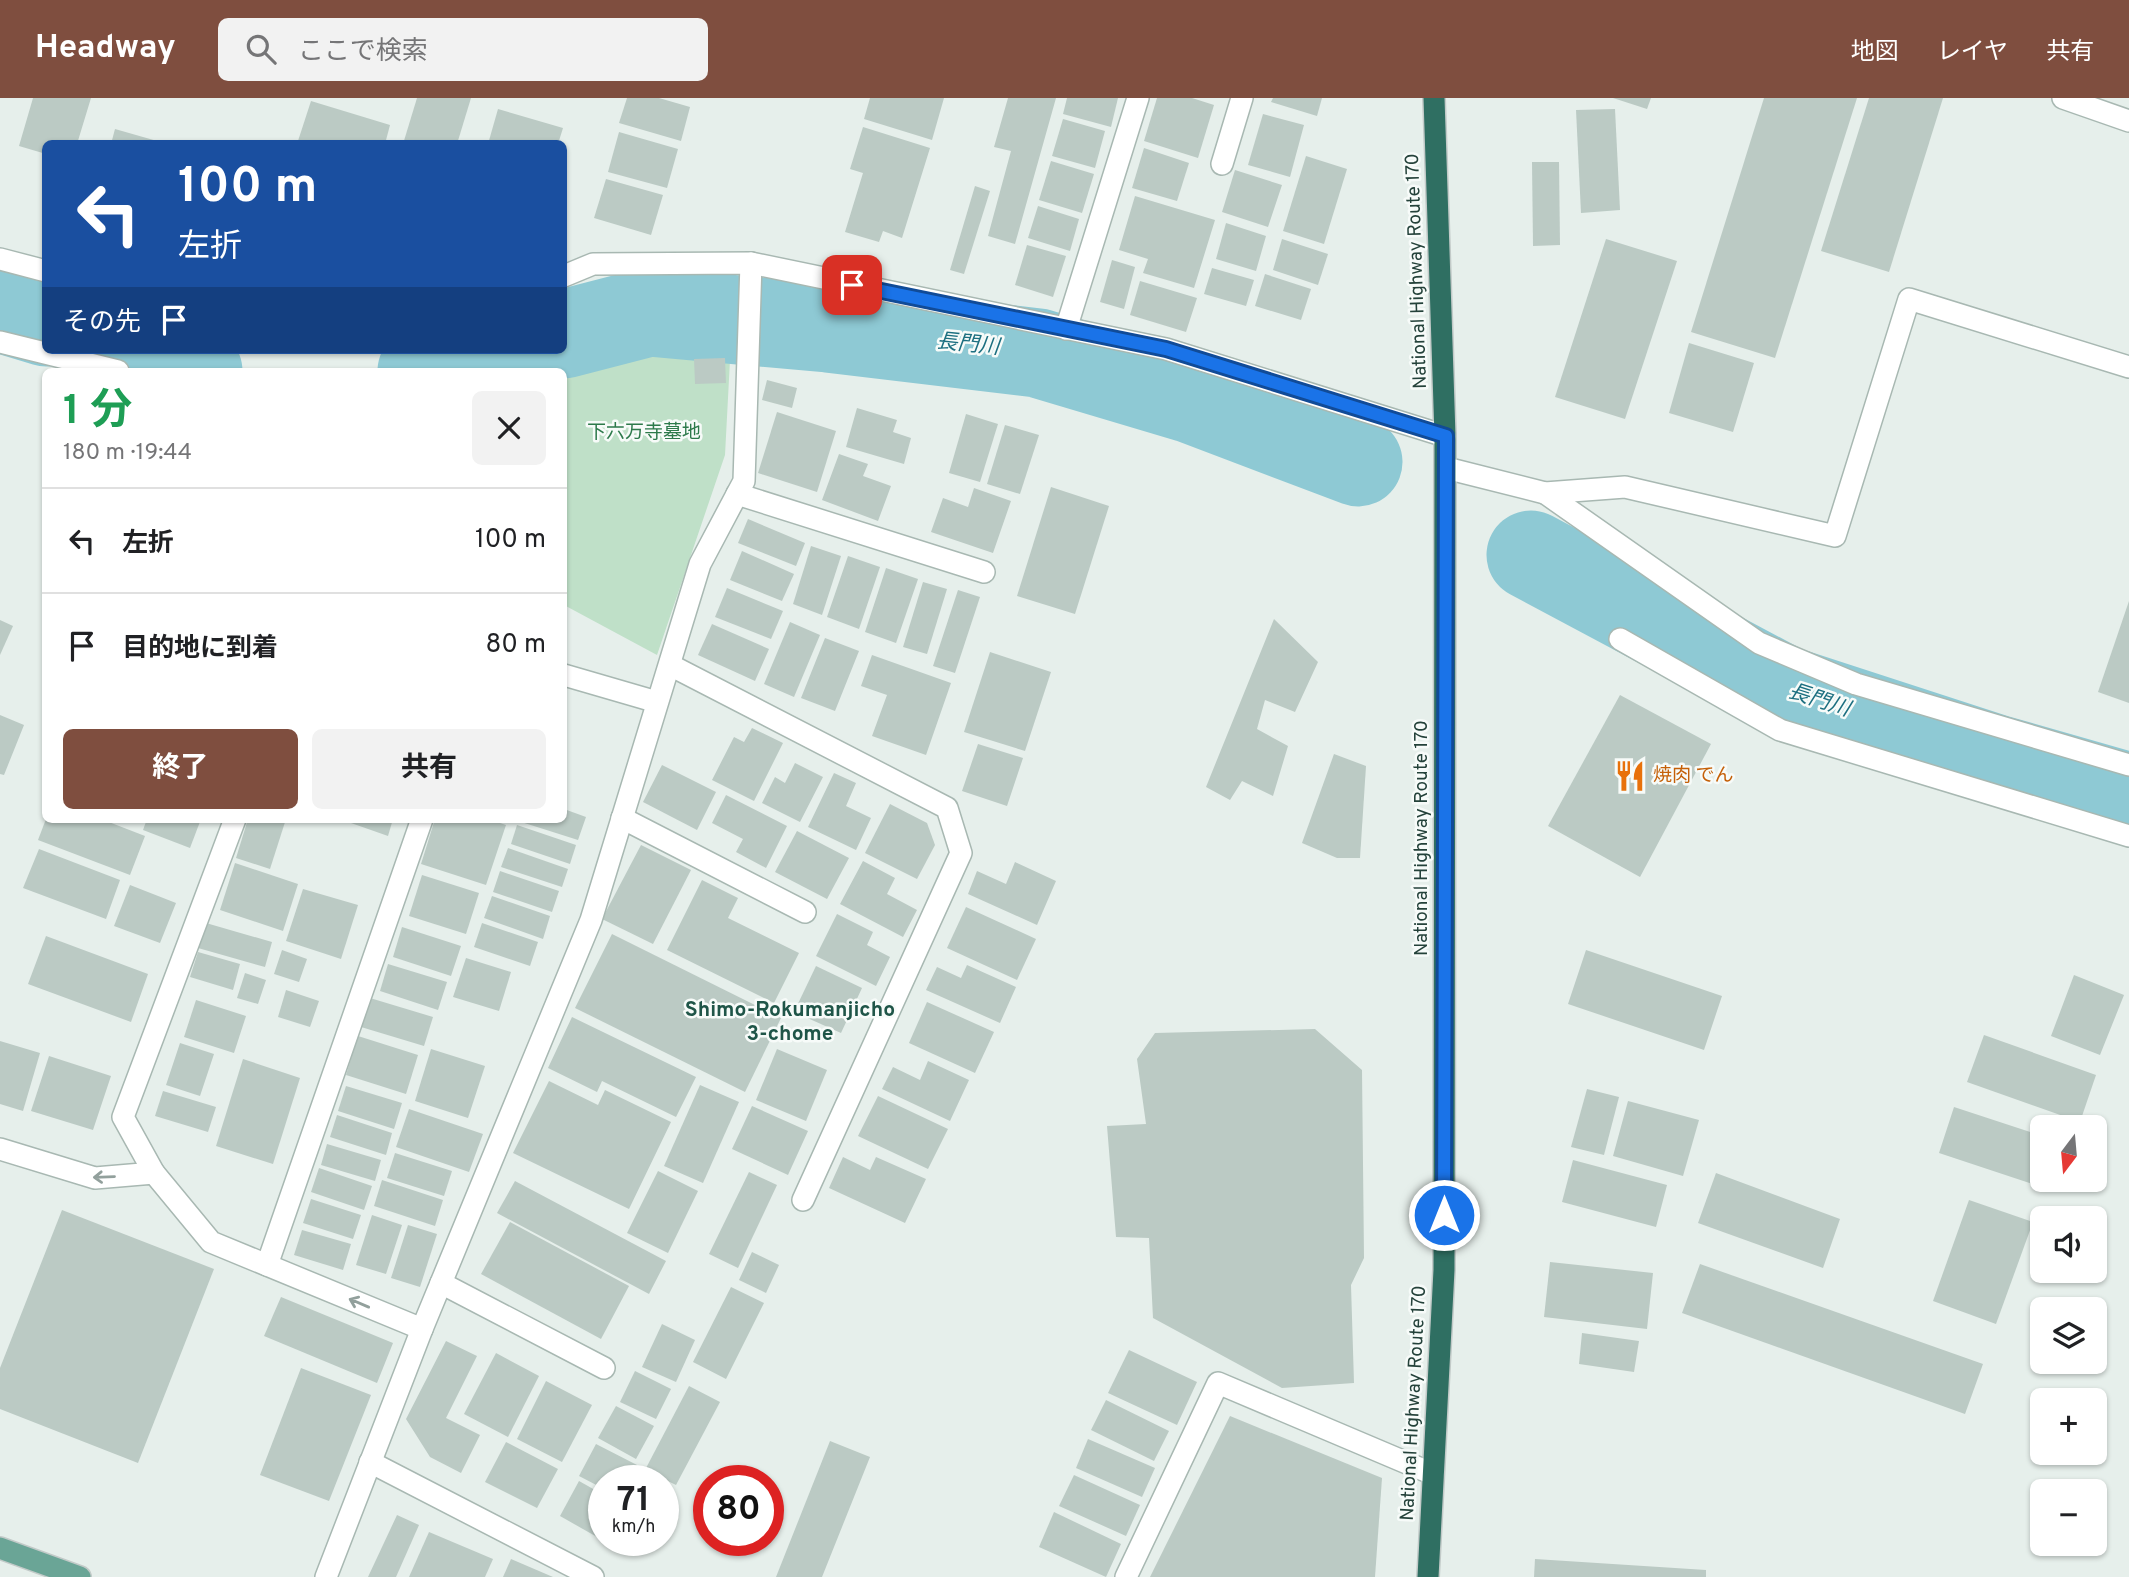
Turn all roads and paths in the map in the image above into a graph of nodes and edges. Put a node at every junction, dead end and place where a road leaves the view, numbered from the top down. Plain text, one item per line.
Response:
1 (1138, 98) edge
2 (1242, 98) edge
3 (1434, 98) edge
4 (2063, 98) edge
5 (2129, 121) edge
6 (1222, 164) dead end
7 (0, 259) edge
8 (751, 263) junction
9 (42, 270) edge
10 (567, 275) edge
11 (1066, 329) junction
12 (0, 342) edge
13 (42, 352) edge
14 (48, 354) edge
15 (2129, 367) edge
16 (105, 368) edge
17 (1446, 436) junction
18 (1446, 468) junction
19 (1545, 493) junction
20 (737, 494) junction
21 (984, 572) dead end
22 (1620, 639) dead end
23 (670, 665) junction
24 (567, 675) edge
25 (657, 702) junction
26 (2129, 765) edge
27 (622, 818) junction
28 (233, 823) edge
29 (421, 823) edge
30 (2129, 836) edge
31 (806, 912) dead end
32 (0, 1149) edge
33 (155, 1173) junction
34 (803, 1200) dead end
35 (267, 1265) junction
36 (441, 1283) junction
37 (422, 1329) junction
38 (604, 1368) dead end
39 (370, 1462) junction
40 (1433, 1474) junction
41 (0, 1548) edge
42 (80, 1577) edge
43 (326, 1577) edge
44 (593, 1577) edge
45 (1126, 1577) edge
46 (1428, 1577) edge

1 - 11 street
2 - 6 street
3 - 17 highway, National Highway Route 170
4 - 5 street
7 - 9 street
8 - 10 street
8 - 11 street
8 - 20 street
11 - 17 street
12 - 13 street
14 - 16 street
15 - 19 street
17 - 18 highway, National Highway Route 170
18 - 19 street
18 - 40 highway, National Highway Route 170
19 - 26 street
20 - 21 street
20 - 23 street
22 - 30 street
23 - 25 street
23 - 34 street
24 - 25 street
25 - 27 street
27 - 31 street
27 - 36 street
28 - 33 street
29 - 35 street
33 -> 32 street
33 - 35 street
37 -> 35 street
36 - 37 street
36 - 38 street
37 - 39 street
39 - 43 street
39 - 44 street
40 - 45 street
40 - 46 highway, National Highway Route 170
41 - 42 main road

